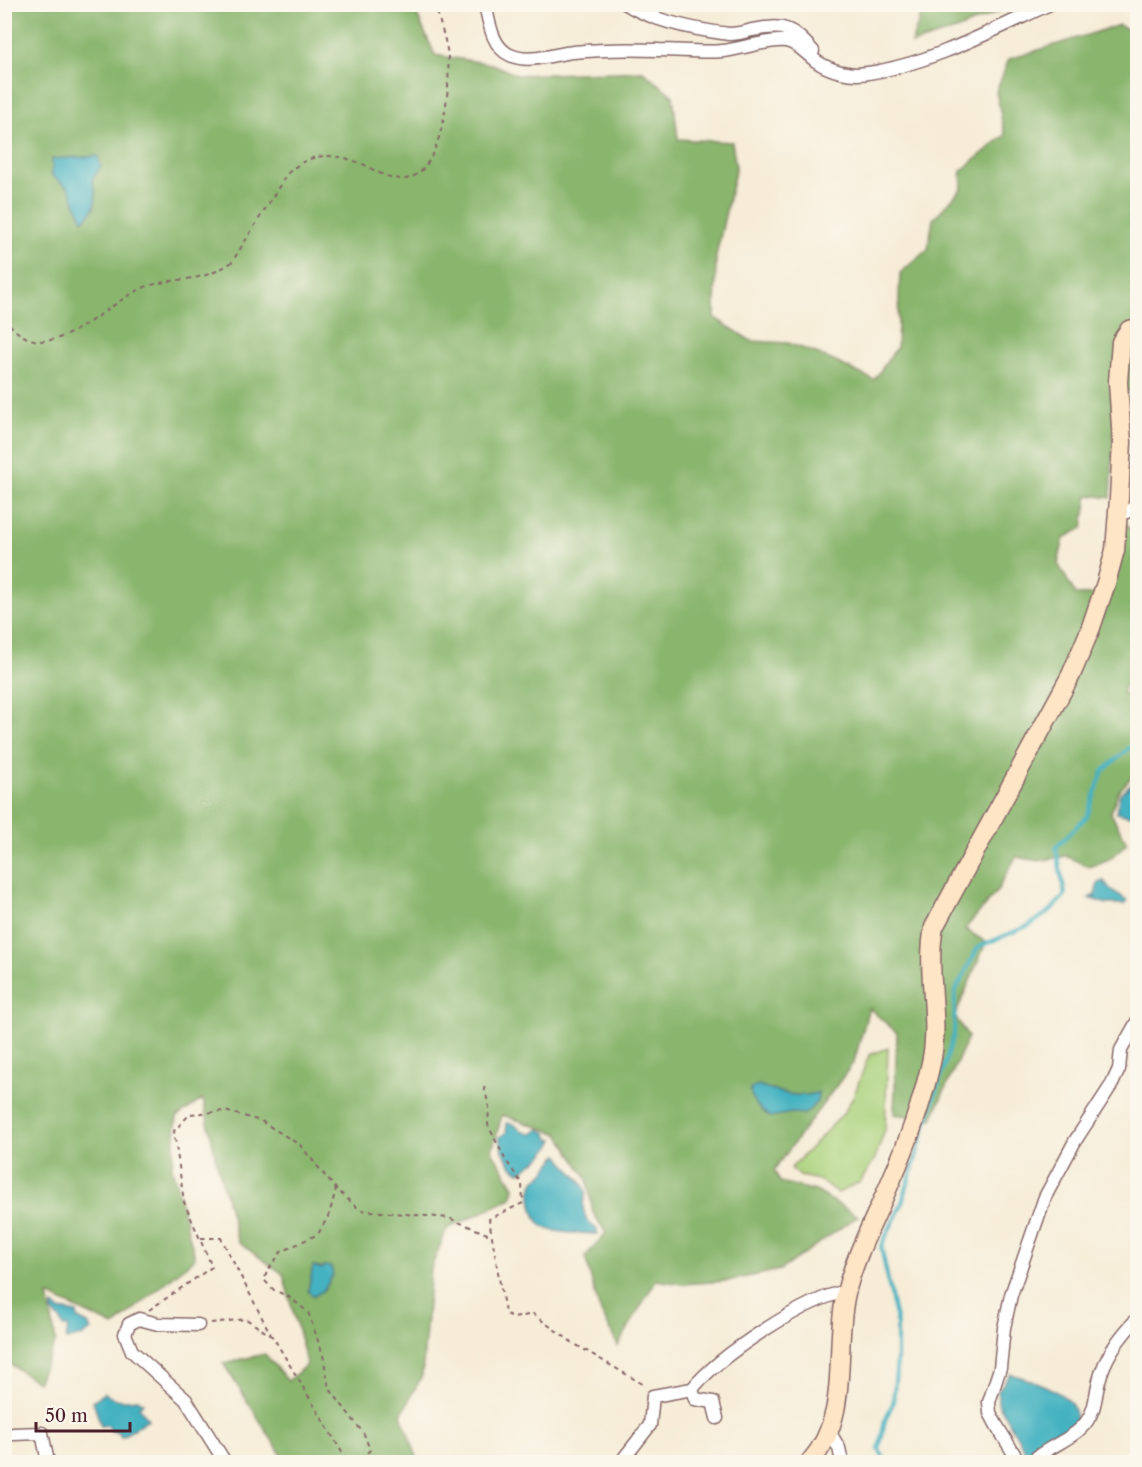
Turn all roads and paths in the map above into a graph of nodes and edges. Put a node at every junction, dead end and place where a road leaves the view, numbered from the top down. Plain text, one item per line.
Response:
1 (436, 4) edge
2 (485, 4) edge
3 (626, 4) edge
4 (1050, 4) edge
5 (828, 67) junction
6 (4, 317) edge
7 (1137, 328) edge
8 (1137, 504) edge
9 (1118, 514) junction
10 (1137, 1020) edge
11 (484, 1087) dead end
12 (336, 1189) junction
13 (492, 1236) junction
14 (200, 1238) junction
15 (847, 1291) junction
16 (1137, 1318) edge
17 (139, 1319) junction
18 (198, 1325) joint
19 (273, 1337) junction
20 (692, 1389) junction
21 (653, 1396) junction
22 (717, 1418) dead end
23 (829, 1431) junction
24 (13, 1434) dead end
25 (48, 1462) edge
26 (225, 1462) edge
27 (621, 1462) edge
28 (810, 1462) edge
29 (842, 1462) edge
30 (1019, 1462) edge
31 (1031, 1462) edge

1 - 6 path
2 - 5 street
3 - 5 street
4 - 5 street
7 - 9 street
8 - 9 street
9 - 15 street
10 - 30 street
11 - 13 path
12 - 13 path
12 - 14 path
12 - 19 path
13 - 21 path
14 - 17 path
14 - 19 path
15 - 20 street
15 - 23 street
16 - 31 street
17 - 18 street
17 - 26 street
18 - 19 path
20 - 21 street
20 - 22 street
21 - 27 street
23 - 28 street
23 - 29 street
24 - 25 street

